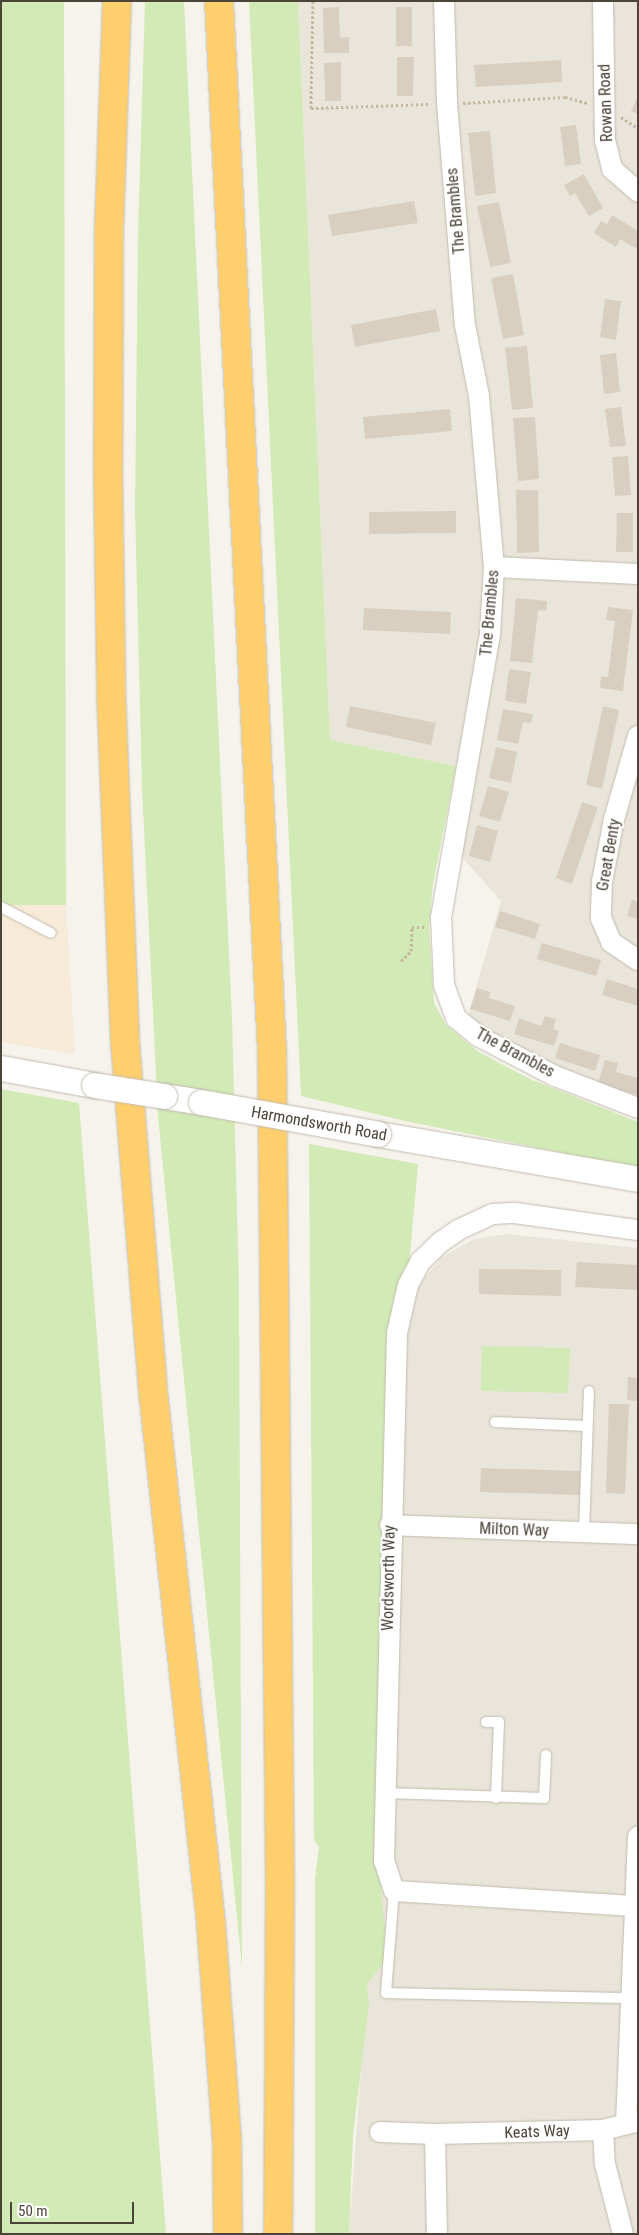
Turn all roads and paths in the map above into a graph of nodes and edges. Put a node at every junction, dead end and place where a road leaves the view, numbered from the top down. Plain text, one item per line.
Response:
1 (117, 1) edge
2 (219, 1) edge
3 (444, 1) edge
4 (603, 1) edge
5 (638, 192) edge
6 (494, 567) junction
7 (638, 574) edge
8 (638, 736) edge
9 (1, 907) edge
10 (441, 928) junction
11 (51, 933) dead end
12 (638, 960) edge
13 (401, 961) dead end
14 (1, 1068) edge
15 (638, 1108) edge
16 (638, 1179) edge
17 (638, 1230) edge
18 (589, 1391) dead end
19 (495, 1422) dead end
20 (587, 1426) junction
21 (390, 1525) junction
22 (584, 1532) junction
23 (638, 1534) edge
24 (486, 1722) dead end
25 (546, 1755) dead end
26 (385, 1793) junction
27 (496, 1798) junction
28 (638, 1836) edge
29 (638, 1844) edge
30 (394, 1891) junction
31 (634, 1906) junction
32 (629, 1998) junction
33 (632, 2122) edge
34 (603, 2130) junction
35 (380, 2132) dead end
36 (435, 2134) junction
37 (228, 2234) edge
38 (278, 2234) edge
39 (437, 2234) edge
40 (623, 2234) edge

1 - 37 highway
2 - 38 highway
3 - 6 street, The Brambles
4 - 5 street, Rowan Road
6 - 7 street
6 - 10 street, The Brambles
8 - 12 street, Great Benty
9 - 11 lane
10 - 13 path
10 - 15 street, The Brambles
14 - 16 street, Harmondsworth Road, bridge
17 - 21 street, Wordsworth Way
18 - 20 lane
19 - 20 lane
20 - 22 lane
21 - 22 street, Milton Way
21 - 26 street, Wordsworth Way
22 - 23 street, Milton Way
24 - 27 lane
25 - 27 lane
26 - 27 lane
26 - 30 street, Wordsworth Way
28 - 29 street
29 - 31 street
30 - 31 street
30 - 32 lane
31 - 32 street
32 - 33 street
33 - 34 street, Keats Way
34 - 36 street, Keats Way
34 - 40 street
35 - 36 street, Keats Way
36 - 39 street

